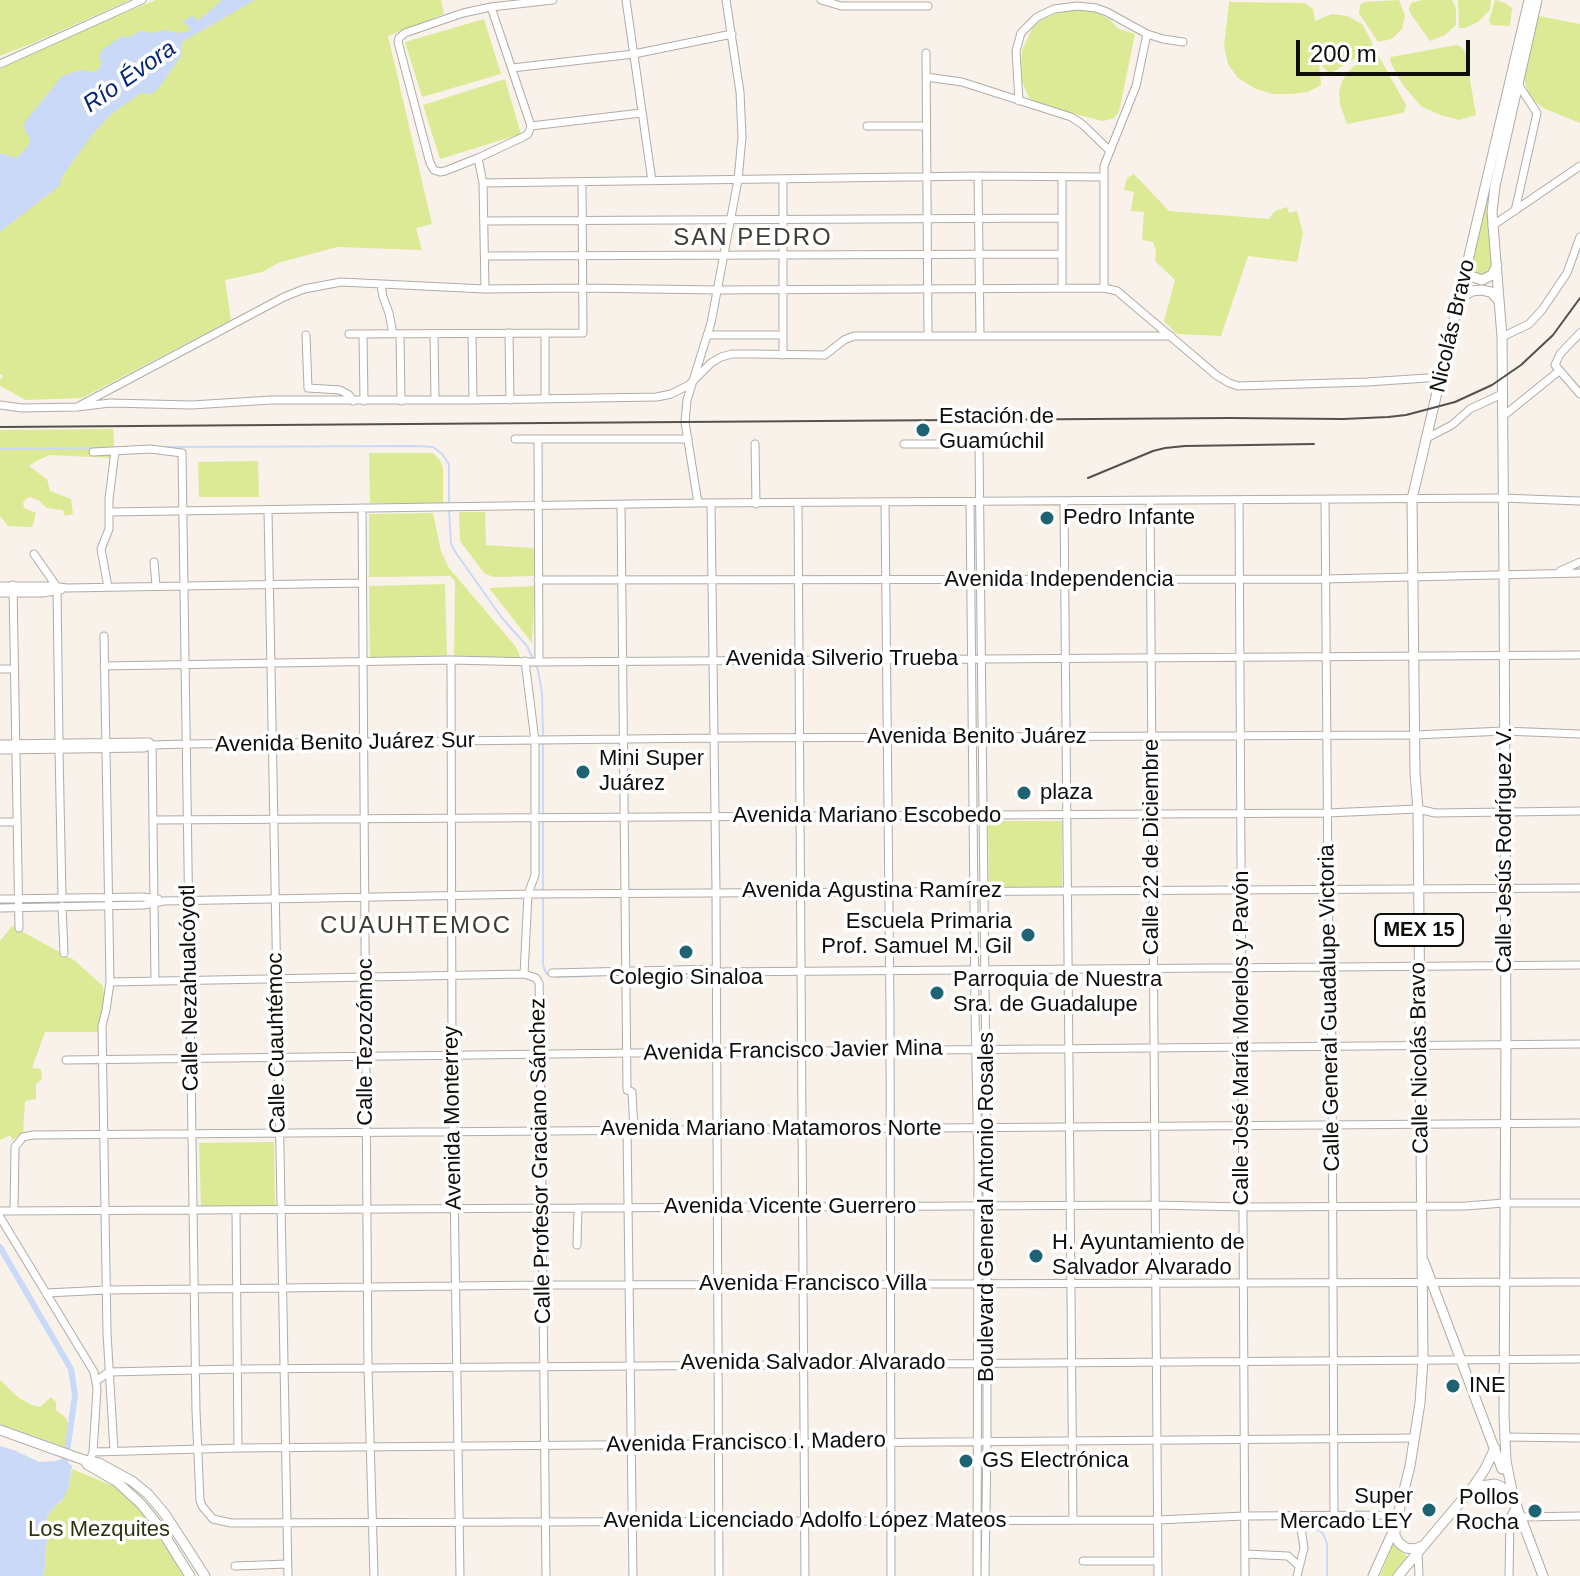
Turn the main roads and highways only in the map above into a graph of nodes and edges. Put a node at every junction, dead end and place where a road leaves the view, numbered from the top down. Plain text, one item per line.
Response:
1 (1529, 0) edge
2 (1537, 0) edge
3 (1508, 111) junction
4 (1497, 265) junction
5 (1467, 267) junction
6 (1460, 298) junction
7 (1500, 304) junction
8 (1427, 438) joint
9 (1428, 1283) junction
10 (1504, 1414) junction
11 (0, 1430) edge
12 (1495, 1449) junction
13 (89, 1459) junction
14 (1473, 1487) junction
15 (1514, 1500) junction
16 (1395, 1527) junction
17 (1420, 1549) junction
18 (190, 1576) edge
19 (205, 1576) edge
20 (1373, 1576) edge
21 (1398, 1576) edge
22 (1543, 1576) edge

1 - 3 main road, MEX 15
2 - 3 main road, MEX 15
3 - 4 main road, Calle Jesús Rodríguez V. / MEX 15
3 - 5 main road, Nicolás Bravo / MEX 15
4 - 5 main road
4 - 7 main road, Calle Jesús Rodríguez V. / MEX 15
5 - 6 main road, Nicolás Bravo / MEX 15
6 - 7 main road
6 - 8 main road, Nicolás Bravo / MEX 15
7 - 10 main road, Calle Jesús Rodríguez V. / MEX 15
8 - 9 main road, Calle Nicolás Bravo / MEX 15
9 - 12 main road
9 - 16 main road
10 - 12 main road, MEX 15
10 - 15 main road, Calle Jesús Rodríguez V.
11 - 13 main road
12 - 14 main road, MEX 15
12 - 15 main road
13 - 18 main road
13 - 19 main road
14 - 15 main road
14 - 17 main road, MEX 15
15 - 22 main road
16 - 17 main road
16 - 20 main road
17 - 21 main road, MEX 15

